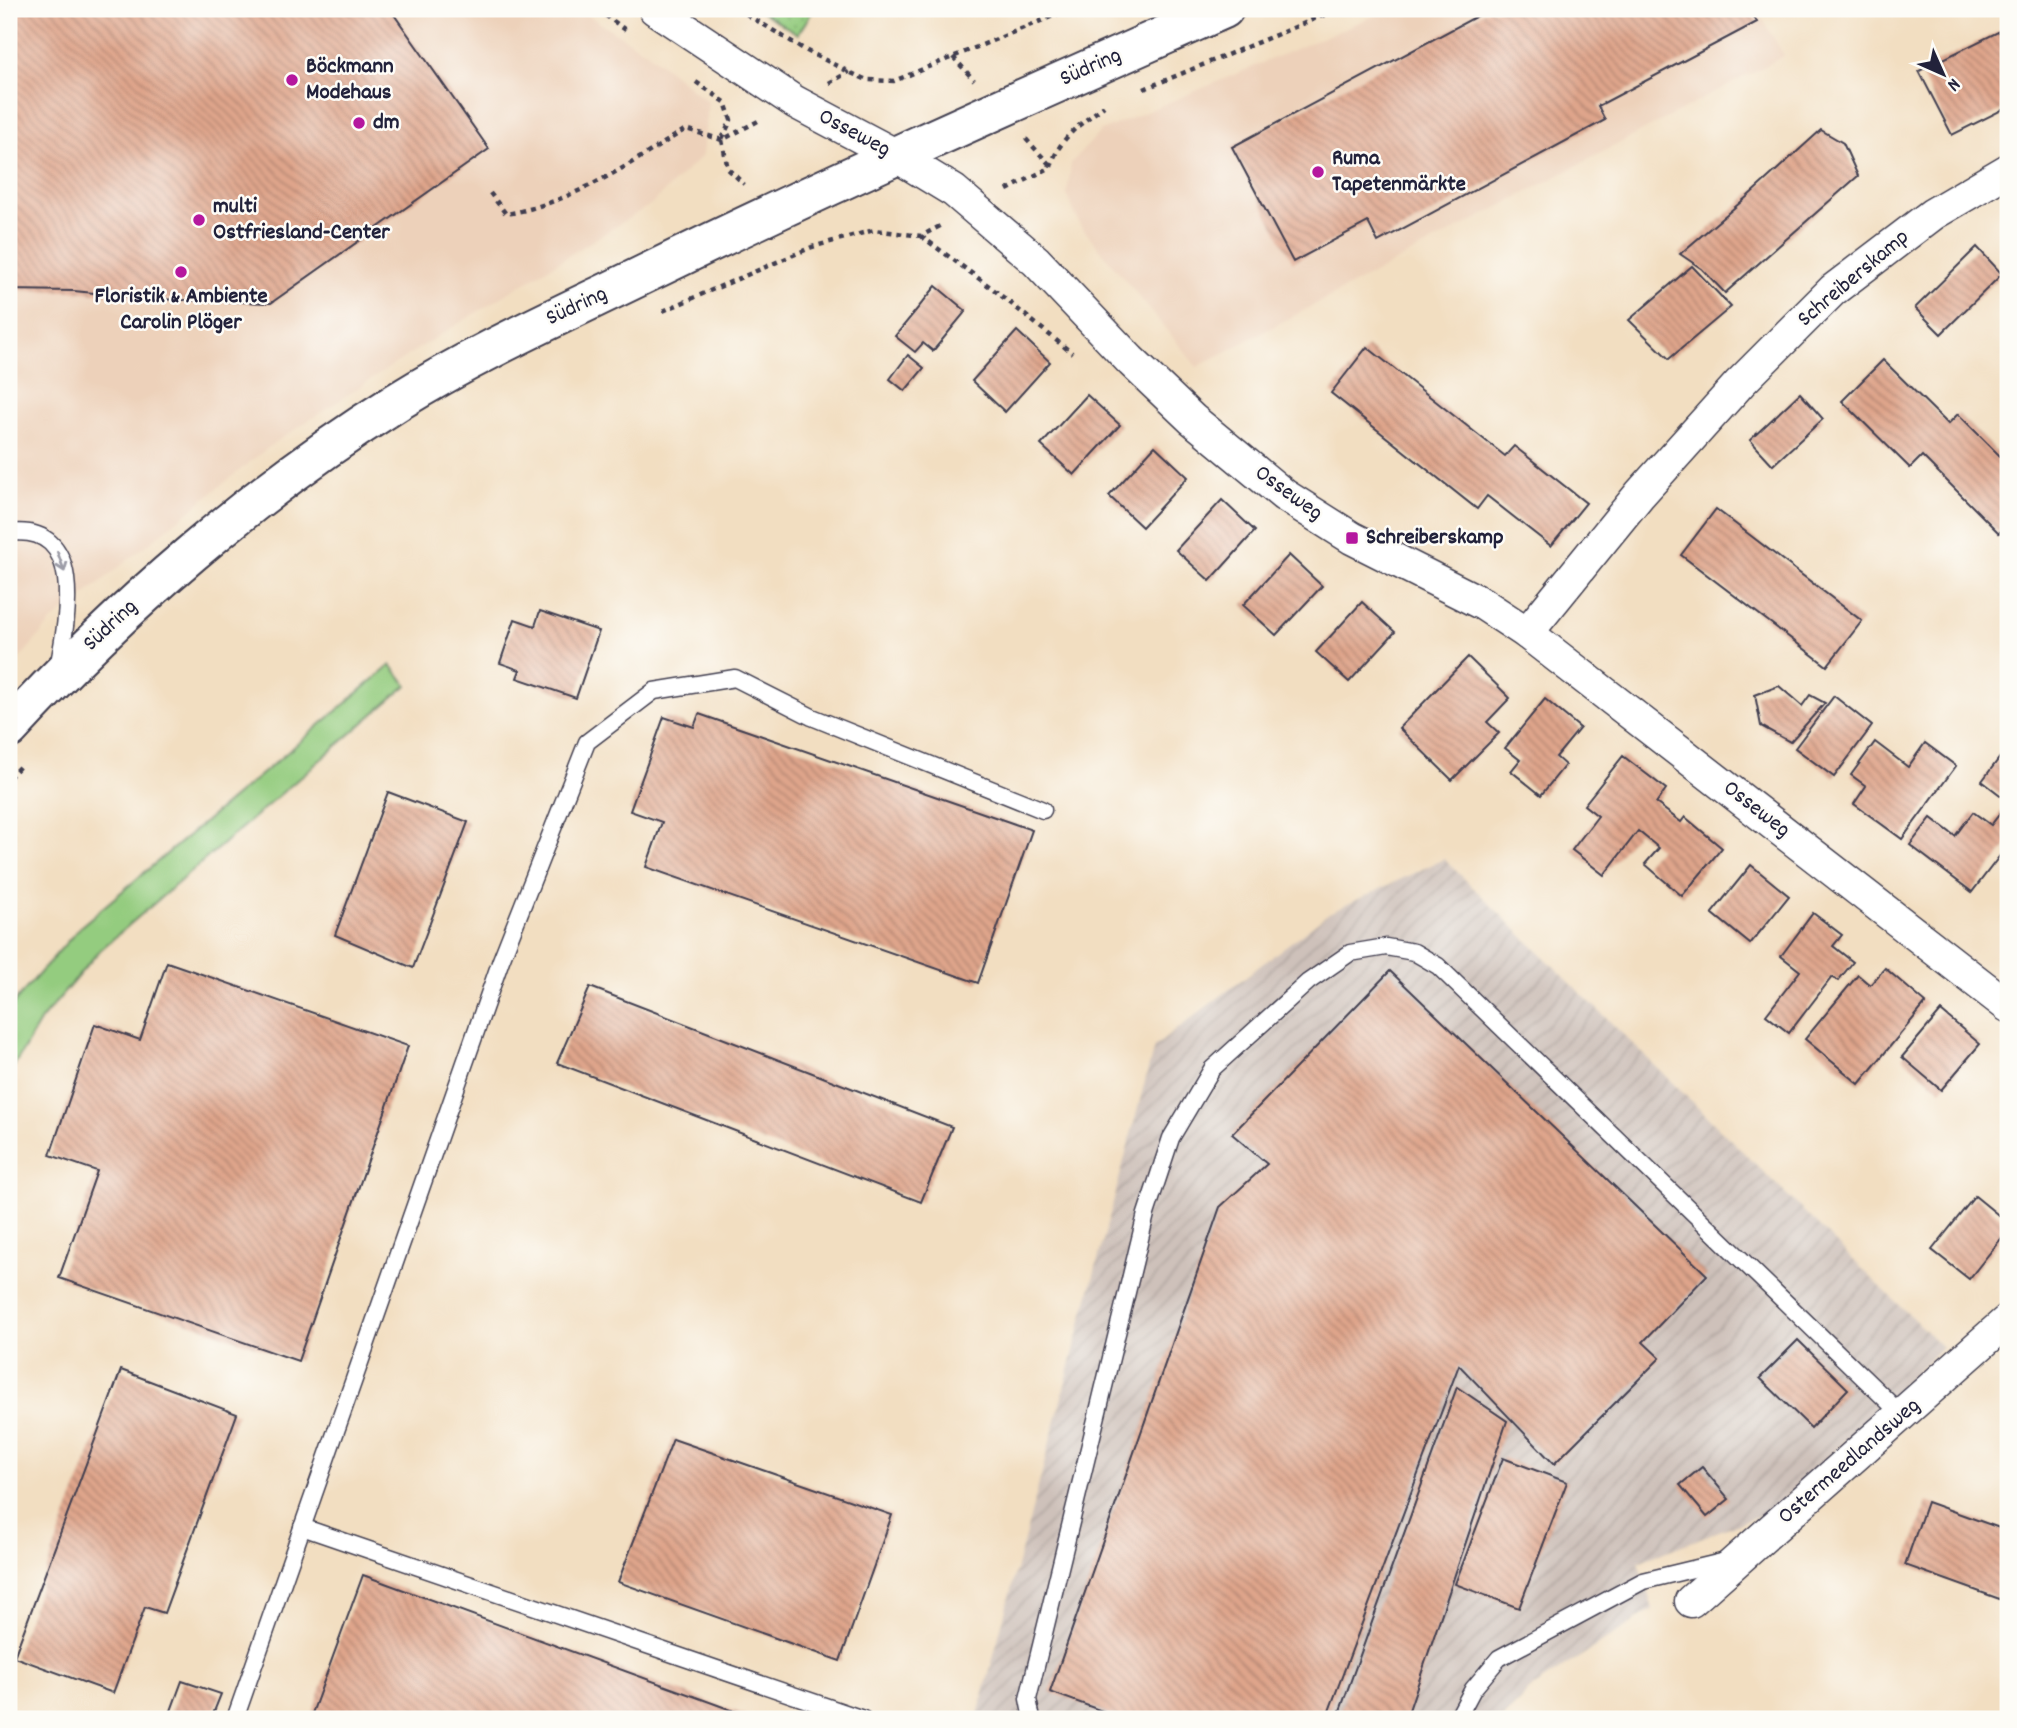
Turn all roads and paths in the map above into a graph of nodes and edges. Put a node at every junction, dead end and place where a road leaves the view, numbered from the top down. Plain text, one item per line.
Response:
1 (597, 9) edge
2 (655, 9) edge
3 (738, 9) edge
4 (1070, 9) edge
5 (1224, 9) edge
6 (1339, 9) edge
7 (629, 32) dead end
8 (693, 79) dead end
9 (1141, 90) dead end
10 (1116, 101) dead end
11 (895, 155) junction
12 (2008, 170) edge
13 (490, 193) dead end
14 (974, 207) junction
15 (653, 316) dead end
16 (9, 533) edge
17 (1527, 633) junction
18 (55, 678) junction
19 (18, 743) edge
20 (9, 778) edge
21 (1043, 810) dead end
22 (2008, 1006) edge
23 (2008, 1320) edge
24 (1903, 1416) junction
25 (302, 1527) junction
26 (1742, 1557) junction
27 (1691, 1601) dead end
28 (236, 1719) edge
29 (863, 1719) edge
30 (1032, 1719) edge
31 (1457, 1719) edge

1 - 7 path
2 - 11 street, Osseweg
3 - 4 path
5 - 11 main road, Südring
6 - 9 path
8 - 13 path
10 - 14 path
11 - 14 street, Osseweg
11 - 18 main road, Südring
12 - 17 street, Schreiberskamp
14 - 15 path
14 - 17 street, Osseweg
16 -> 18 lane
17 - 22 street, Osseweg
18 - 19 main road, Südring
19 - 20 path
21 - 25 lane
23 - 24 street, Ostermeedlandsweg
24 - 26 street, Ostermeedlandsweg
24 - 30 lane
25 - 28 lane
25 - 29 lane
26 - 27 street, Ostermeedlandsweg
26 - 31 lane

